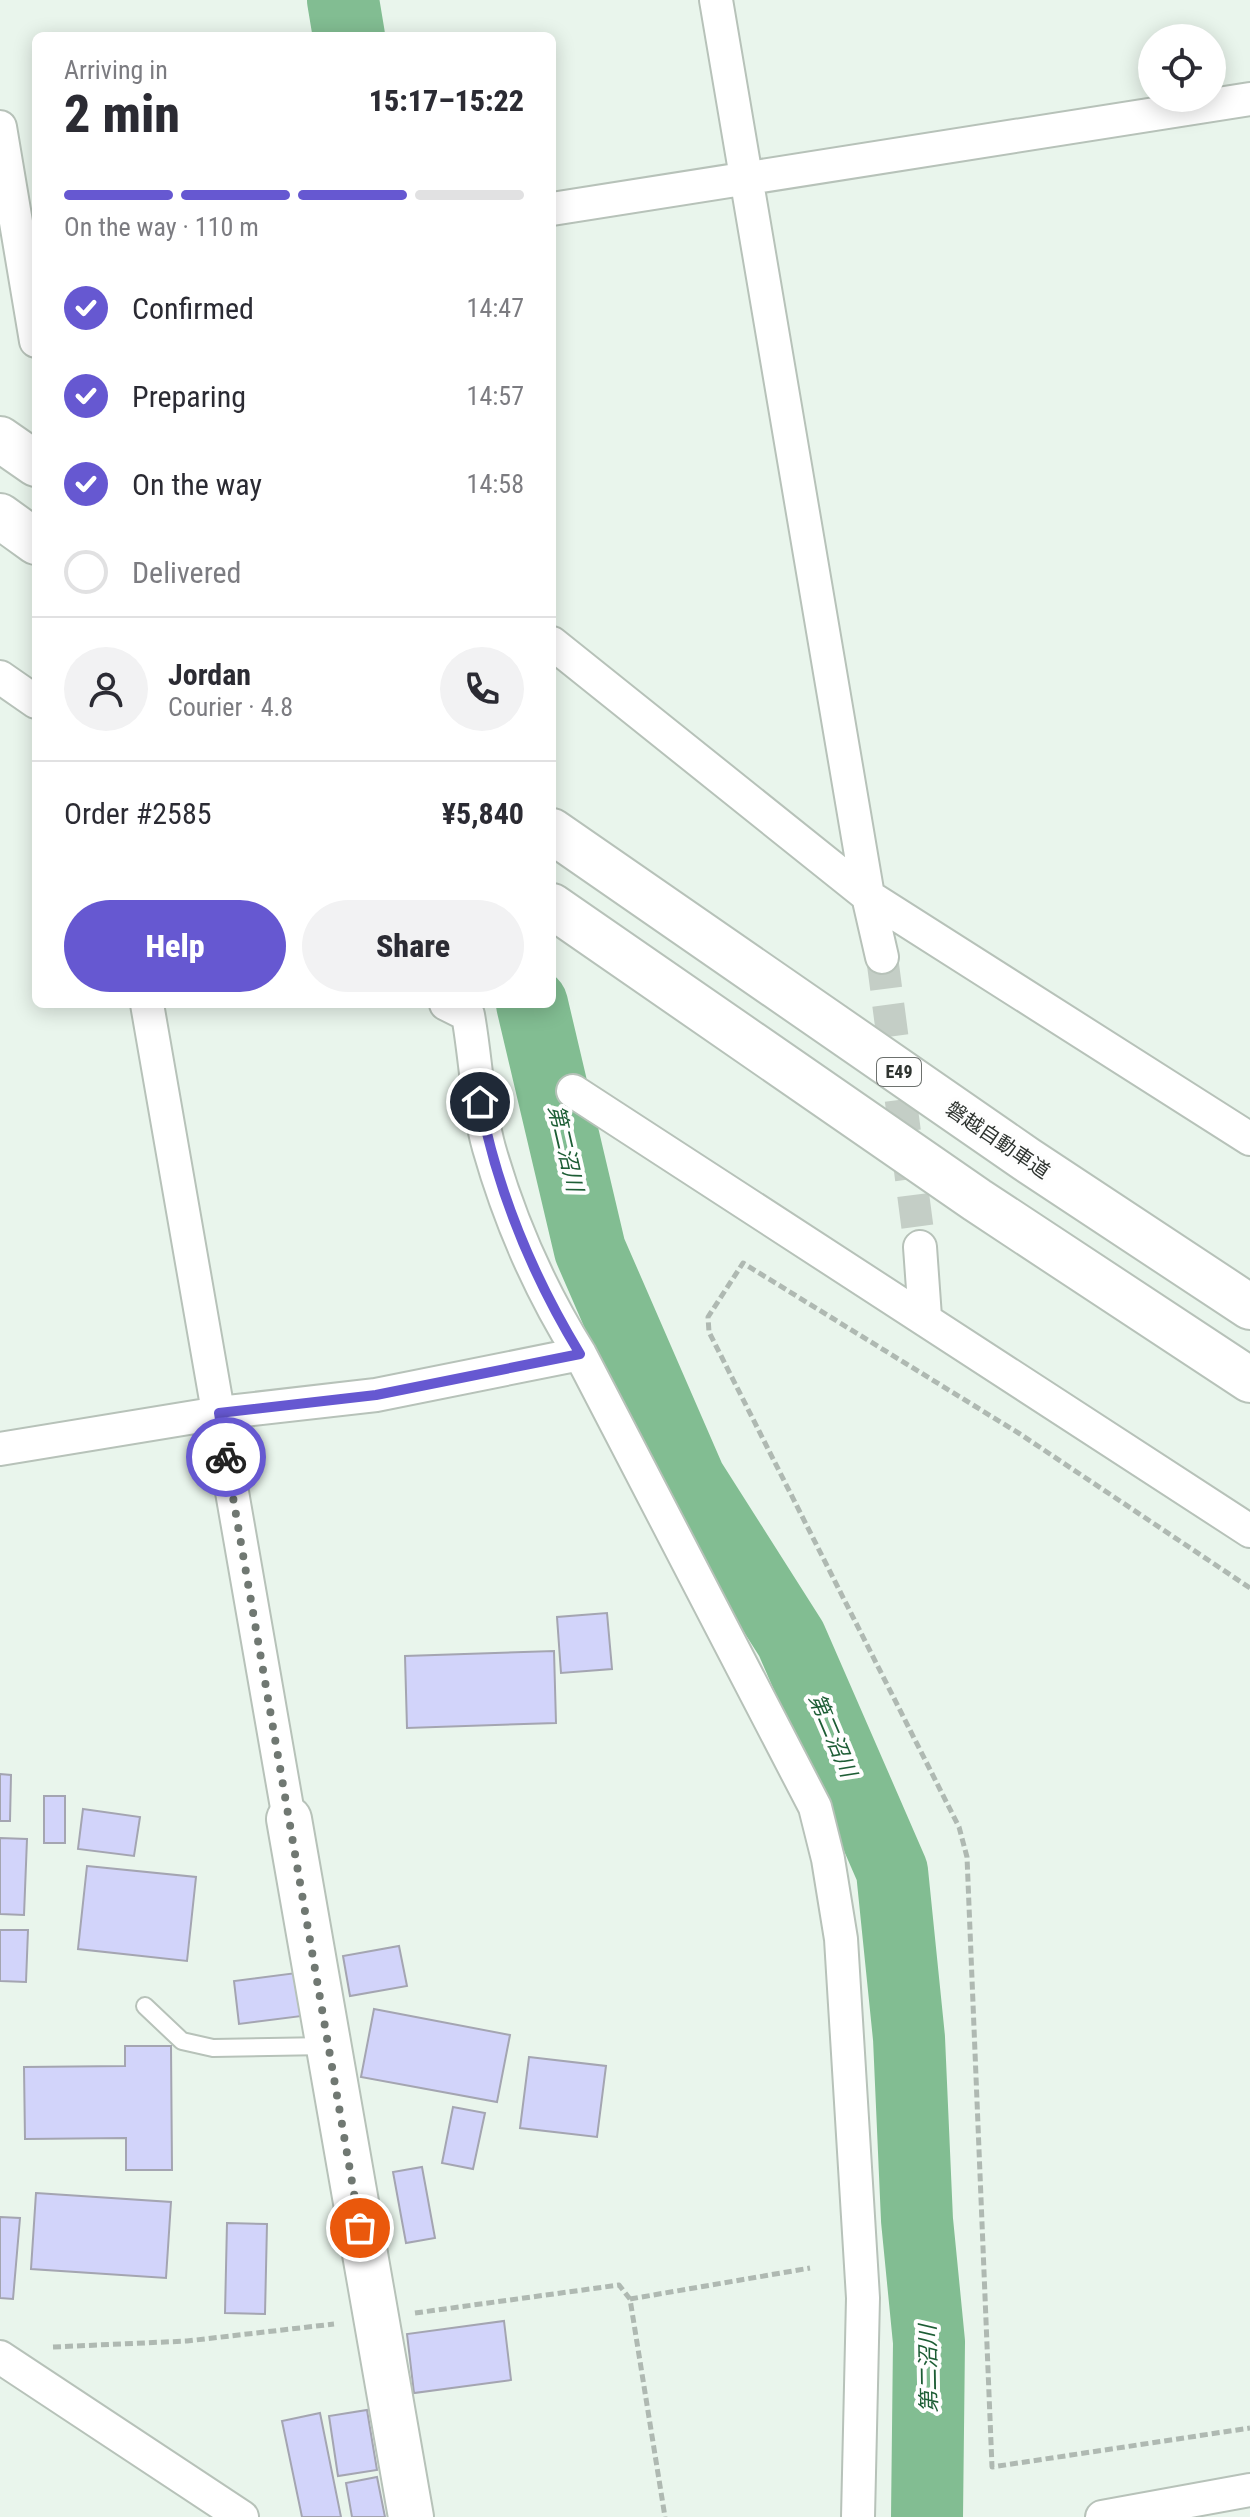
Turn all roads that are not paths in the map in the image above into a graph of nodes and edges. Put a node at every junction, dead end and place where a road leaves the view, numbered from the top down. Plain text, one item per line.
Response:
1 (716, 0) edge
2 (1250, 99) edge
3 (0, 127) edge
4 (747, 176) junction
5 (556, 208) edge
6 (0, 264) edge
7 (32, 287) edge
8 (0, 439) edge
9 (32, 461) edge
10 (0, 516) edge
11 (32, 539) edge
12 (556, 646) edge
13 (0, 677) edge
14 (32, 699) edge
15 (556, 834) edge
16 (868, 896) junction
17 (556, 909) edge
18 (882, 957) tunnel mouth
19 (148, 1008) edge
20 (454, 1008) edge
21 (573, 1091) dead end
22 (1250, 1139) edge
23 (920, 1247) tunnel mouth
24 (1250, 1307) edge
25 (925, 1317) junction
26 (580, 1354) junction
27 (1250, 1380) edge
28 (219, 1413) junction
29 (0, 1449) edge
30 (1250, 1531) edge
31 (289, 1819) joint
32 (145, 2006) dead end
33 (328, 2046) junction
34 (0, 2357) edge
35 (1250, 2490) edge
36 (242, 2517) edge
37 (411, 2517) edge
38 (858, 2517) edge
39 (1102, 2517) edge

1 - 4 street
2 - 4 street
3 - 7 street
4 - 5 street
4 - 16 street
6 - 7 street
8 - 9 main road
10 - 11 main road
12 - 16 street
13 - 14 street
15 - 24 main road, 磐越自動車道 / E49
16 - 18 street
16 - 22 street
17 - 27 main road
19 - 28 street
20 - 26 street
21 - 25 street
23 - 25 street
25 - 30 street
26 - 28 street
26 - 38 street
28 - 29 street
28 - 31 street
31 - 33 main road
32 - 33 lane
33 - 37 main road
34 - 36 street
35 - 39 street

